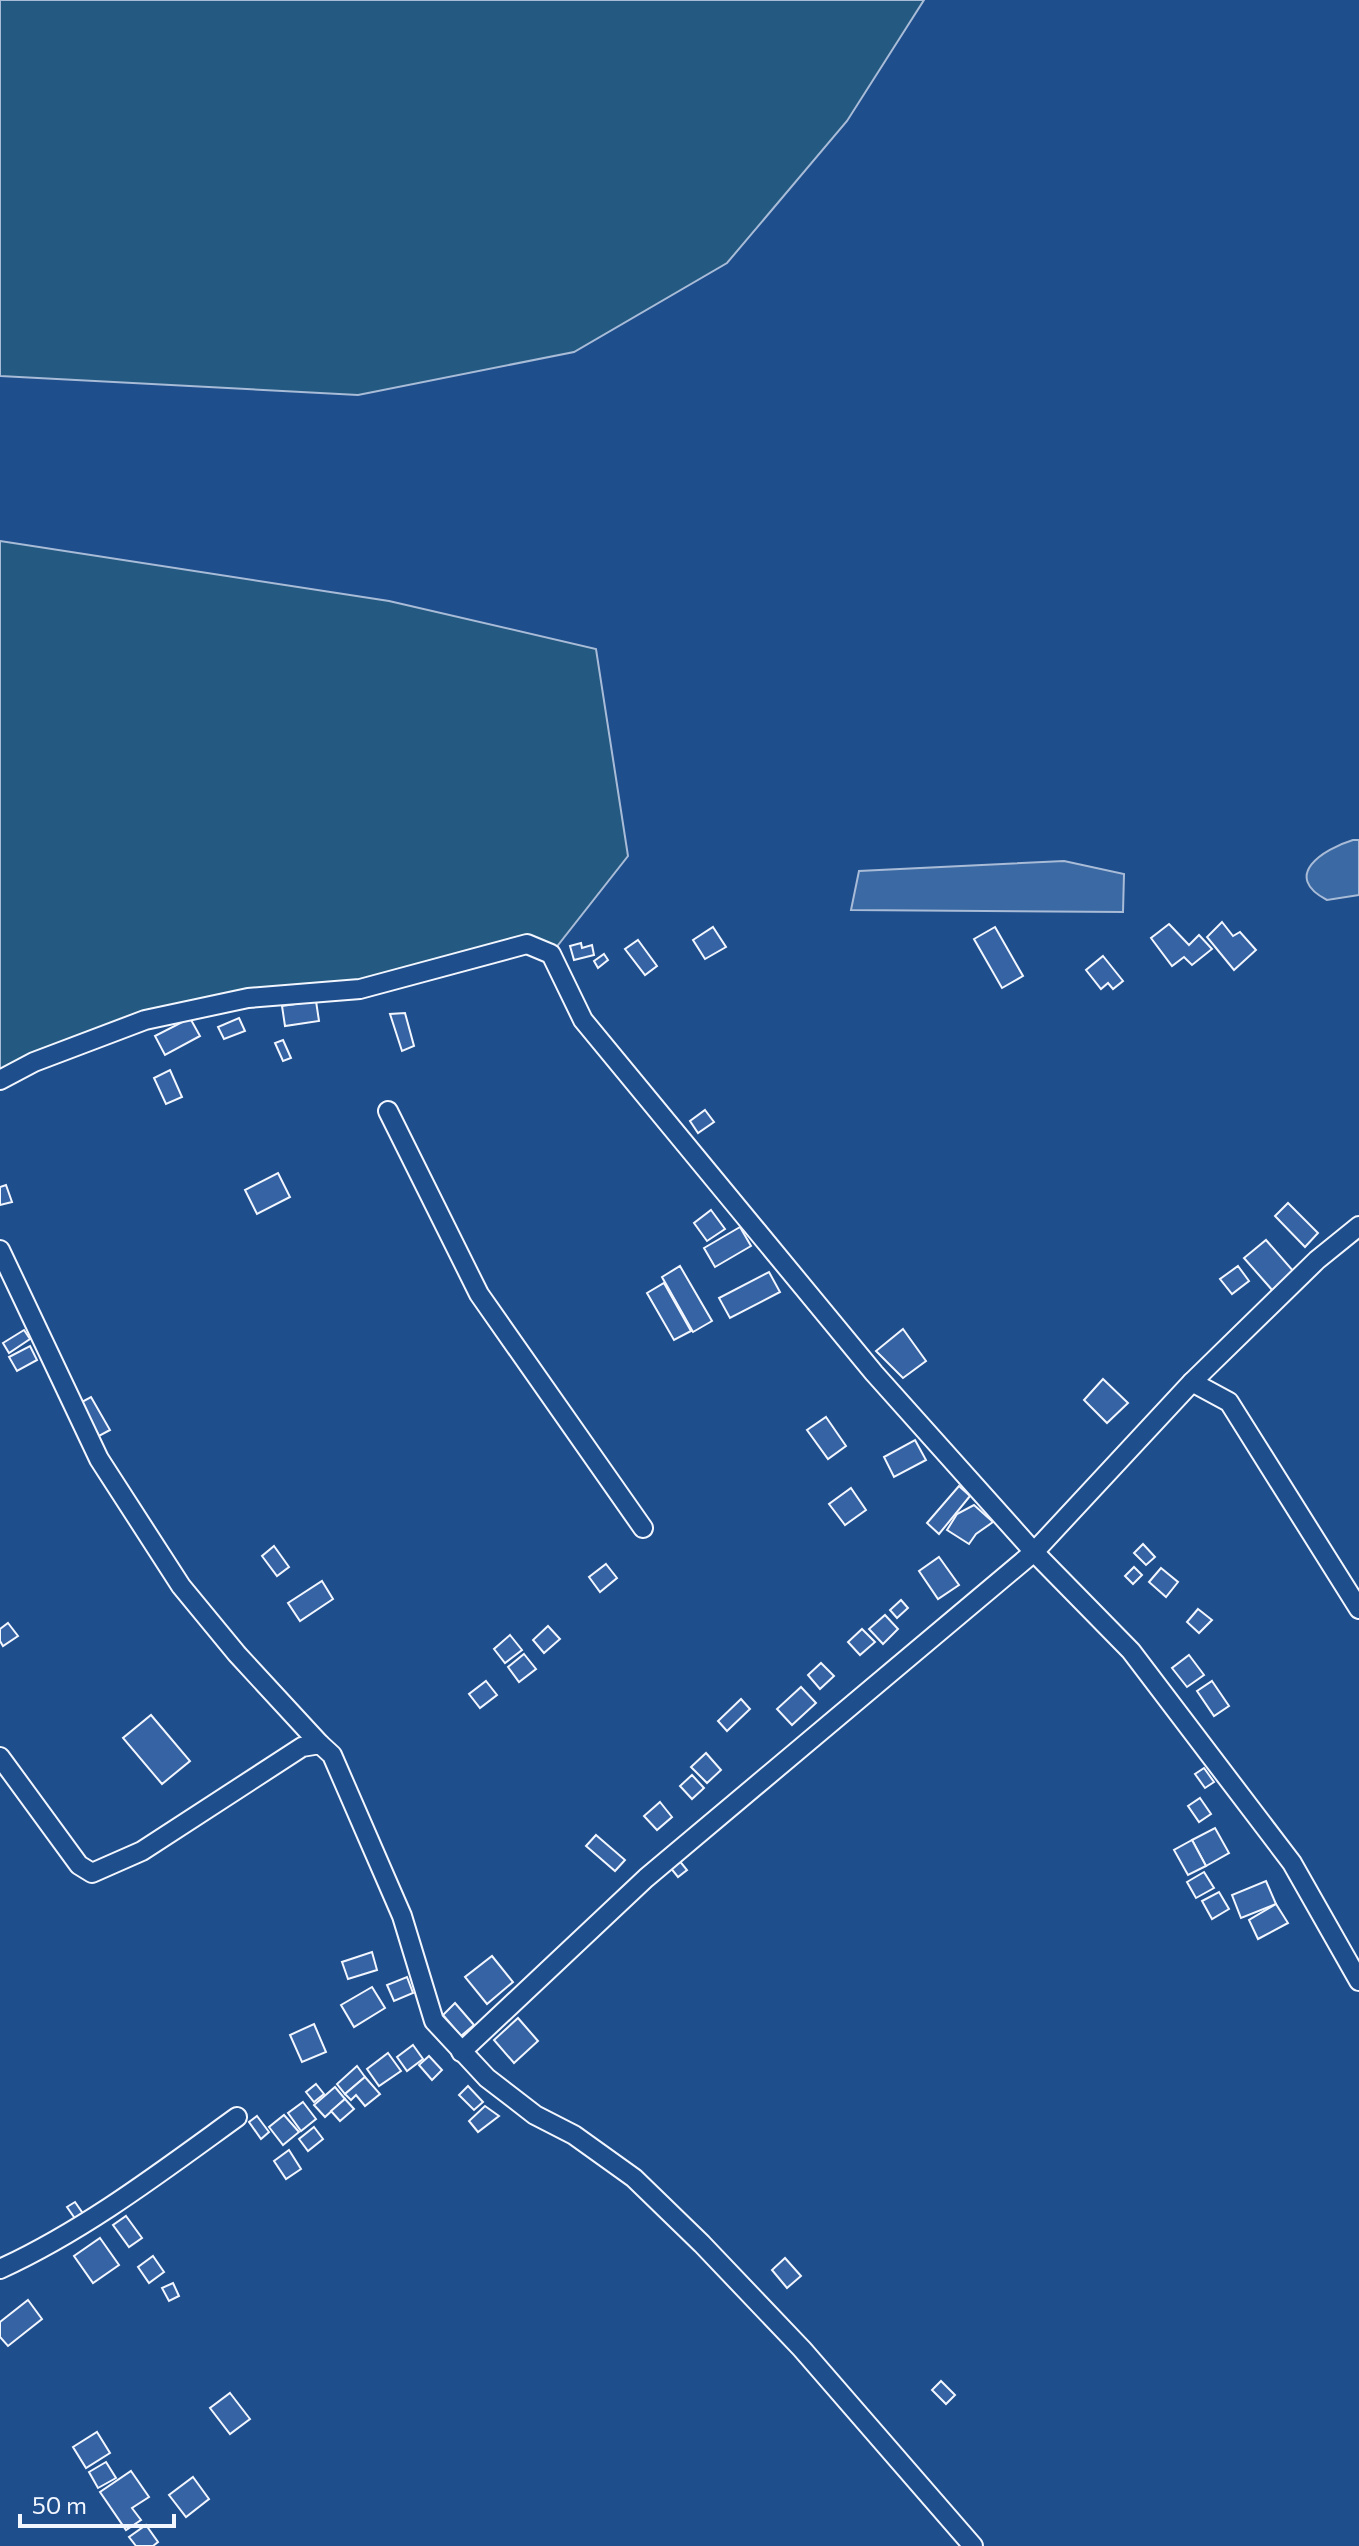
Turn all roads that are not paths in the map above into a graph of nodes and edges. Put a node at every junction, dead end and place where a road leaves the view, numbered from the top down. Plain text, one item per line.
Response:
1 (0, 1080) edge
2 (388, 1111) dead end
3 (1359, 1226) edge
4 (0, 1250) edge
5 (1192, 1382) junction
6 (643, 1528) dead end
7 (1034, 1552) junction
8 (1359, 1609) edge
9 (320, 1744) junction
10 (0, 1757) edge
11 (1359, 1981) edge
12 (461, 2052) junction
13 (237, 2117) dead end
14 (0, 2269) edge
15 (973, 2546) edge

1 - 7 street
2 - 6 street
3 - 5 street
4 - 9 street
5 - 7 street
5 - 8 street
7 - 11 street
7 - 12 street
9 - 10 street
9 - 12 street
12 - 15 street
13 - 14 street

